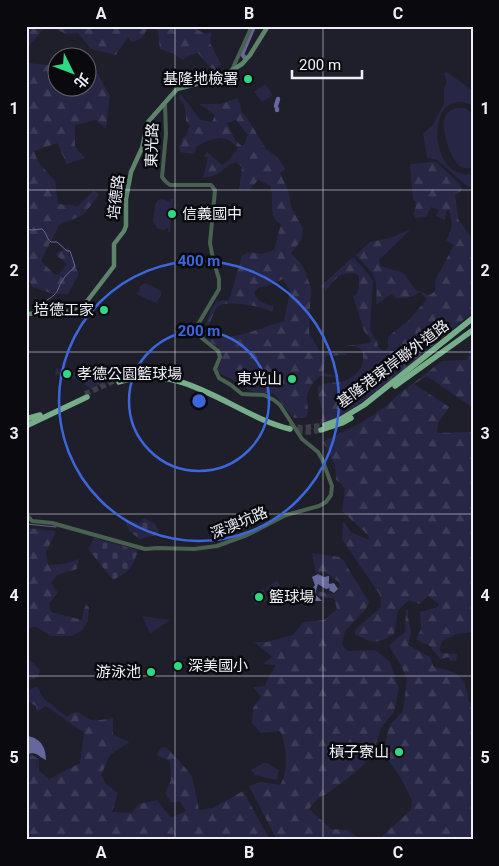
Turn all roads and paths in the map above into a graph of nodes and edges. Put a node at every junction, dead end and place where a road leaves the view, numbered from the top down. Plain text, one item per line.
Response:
1 (252, 26) edge
2 (268, 26) edge
3 (232, 72) junction
4 (165, 101) junction
5 (26, 316) edge
6 (473, 318) edge
7 (460, 328) junction
8 (473, 330) edge
9 (465, 336) junction
10 (435, 353) junction
11 (119, 381) tunnel mouth
12 (86, 396) tunnel mouth
13 (41, 417) junction
14 (26, 421) edge
15 (26, 427) edge
16 (290, 427) tunnel mouth
17 (323, 428) tunnel mouth
18 (300, 435) joint
19 (26, 514) edge

1 - 3 street
2 - 3 main road
3 - 4 main road, 培德路
4 - 5 main road, 培德路
4 - 18 street, 東光路
6 - 7 highway, 基隆港東岸聯外道路
7 - 9 highway
7 - 10 highway, 基隆港東岸聯外道路
8 - 9 highway, 基隆港東岸聯外道路
9 - 10 highway, 基隆港東岸聯外道路
10 - 17 highway, 基隆港東岸聯外道路
11 - 16 highway
12 - 13 highway
13 - 14 highway
13 - 15 highway
18 - 19 street, 深澳坑路

